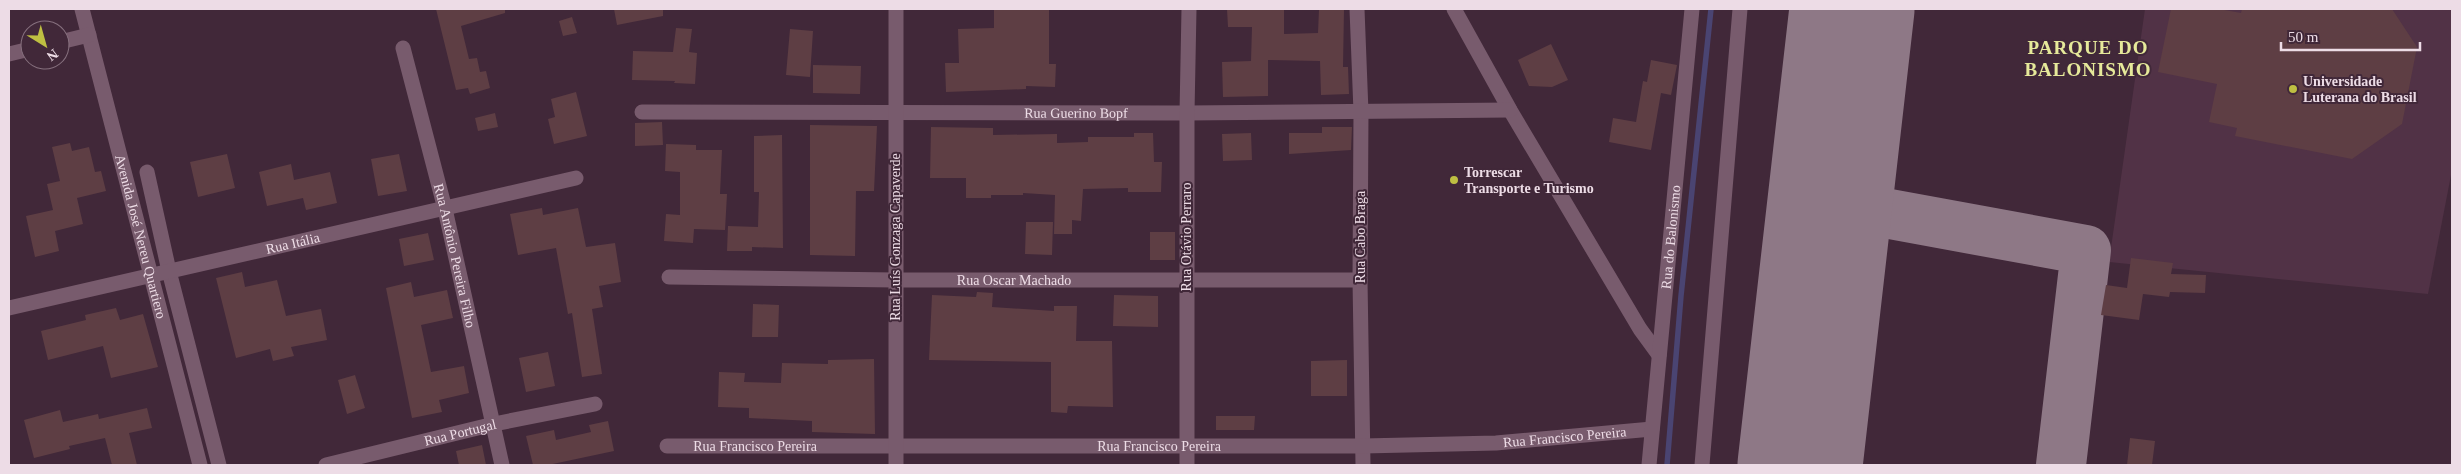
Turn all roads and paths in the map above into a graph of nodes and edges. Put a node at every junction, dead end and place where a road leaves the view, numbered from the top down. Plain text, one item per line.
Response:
1 (82, 9) edge
2 (896, 9) edge
3 (1189, 9) edge
4 (1357, 9) edge
5 (1454, 9) edge
6 (1692, 9) edge
7 (1740, 9) edge
8 (89, 35) junction
9 (70, 40) edge
10 (403, 48) dead end
11 (1510, 110) junction
12 (642, 112) dead end
13 (894, 112) junction
14 (1361, 112) junction
15 (1187, 113) junction
16 (147, 172) dead end
17 (576, 178) dead end
18 (445, 209) junction
19 (169, 271) junction
20 (150, 276) junction
21 (669, 277) dead end
22 (895, 280) junction
23 (1360, 280) junction
24 (1186, 281) junction
25 (9, 308) edge
26 (1659, 355) junction
27 (595, 404) dead end
28 (494, 424) junction
29 (1652, 429) junction
30 (1187, 444) junction
31 (667, 446) dead end
32 (1363, 446) junction
33 (896, 447) junction
34 (200, 465) edge
35 (219, 465) edge
36 (326, 465) edge
37 (502, 465) edge
38 (896, 465) edge
39 (1187, 465) edge
40 (1364, 465) edge
41 (1648, 465) edge
42 (1702, 465) edge

1 - 8 street, Avenida José Nereu Quartiero
2 - 13 street, Rua Luís Gonzaga Capaverde
3 - 15 street, Rua Otávio Perraro
4 - 14 street, Rua Cabo Braga
5 - 11 street
6 - 26 street, Rua do Balonismo
7 - 42 street
8 - 9 street
8 - 20 street, Avenida José Nereu Quartiero
10 - 18 street, Rua Antônio Pereira Filho
11 - 14 street, Rua Guerino Bopf
11 - 26 street
12 - 13 street, Rua Guerino Bopf
13 - 15 street, Rua Guerino Bopf
13 - 22 street, Rua Luís Gonzaga Capaverde
14 - 15 street, Rua Guerino Bopf
14 - 23 street, Rua Cabo Braga
15 - 24 street, Rua Otávio Perraro
16 - 19 street, Avenida José Nereu Quartiero
17 - 18 street, Rua Itália
18 - 19 street, Rua Itália
18 - 28 street, Rua Antônio Pereira Filho
19 - 20 street, Rua Itália
19 - 35 street, Avenida José Nereu Quartiero
20 - 25 street, Rua Itália
20 - 34 street, Avenida José Nereu Quartiero
21 - 22 street, Rua Oscar Machado
22 - 24 street, Rua Oscar Machado
22 - 33 street, Rua Luís Gonzaga Capaverde
23 - 24 street, Rua Oscar Machado
23 - 32 street, Rua Cabo Braga
24 - 30 street, Rua Otávio Perraro
26 - 29 street, Rua do Balonismo
27 - 28 street, Rua Portugal
28 - 36 street, Rua Portugal
28 - 37 street, Rua Antônio Pereira Filho
29 - 32 street, Rua Francisco Pereira
29 - 41 street, Rua do Balonismo
30 - 32 street, Rua Francisco Pereira
30 - 33 street, Rua Francisco Pereira
30 - 39 street, Rua Otávio Perraro
31 - 33 street, Rua Francisco Pereira
32 - 40 street, Rua Cabo Braga
33 - 38 street, Rua Luís Gonzaga Capaverde

